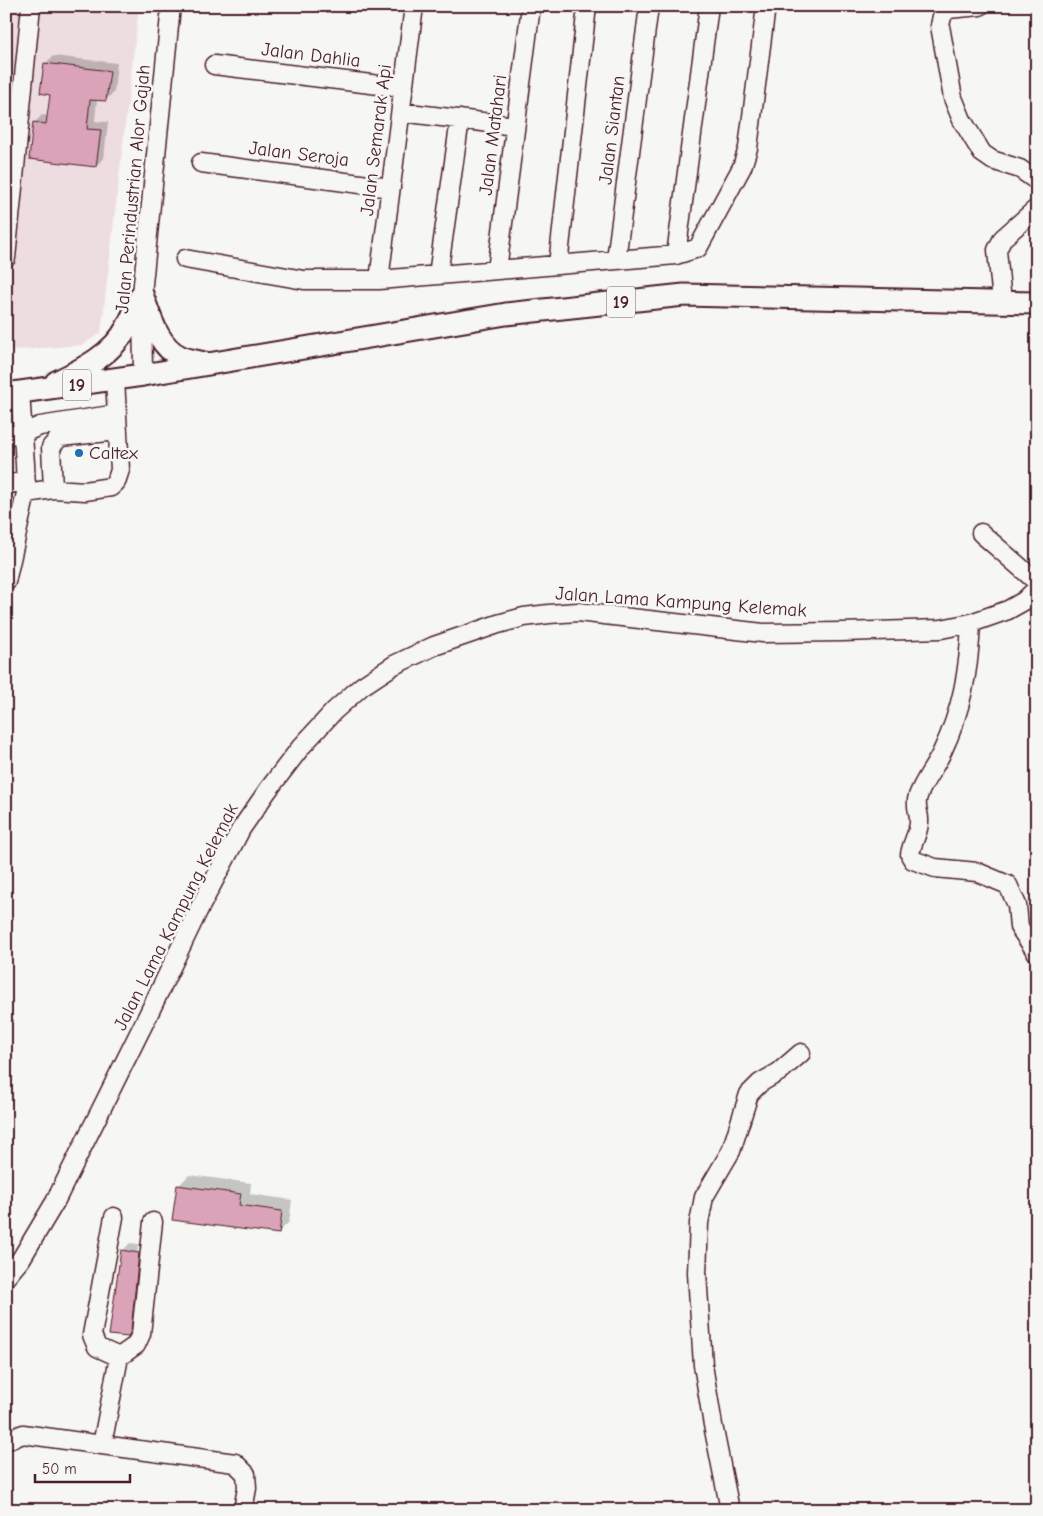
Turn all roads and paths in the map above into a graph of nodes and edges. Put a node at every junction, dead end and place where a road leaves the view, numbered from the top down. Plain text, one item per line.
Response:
1 (31, 6) edge
2 (171, 6) edge
3 (414, 6) edge
4 (531, 6) edge
5 (587, 6) edge
6 (649, 6) edge
7 (708, 6) edge
8 (766, 6) edge
9 (980, 6) edge
10 (957, 7) edge
11 (214, 65) dead end
12 (404, 88) junction
13 (401, 112) junction
14 (460, 119) junction
15 (516, 126) junction
16 (202, 163) dead end
17 (1037, 181) edge
18 (391, 188) junction
19 (1037, 208) edge
20 (676, 255) junction
21 (6, 258) edge
22 (185, 259) dead end
23 (616, 260) junction
24 (558, 265) junction
25 (497, 270) junction
26 (438, 275) junction
27 (379, 280) junction
28 (142, 294) junction
29 (1002, 302) junction
30 (1037, 303) edge
31 (211, 364) junction
32 (143, 375) junction
33 (115, 379) junction
34 (22, 392) edge
35 (118, 423) junction
36 (15, 434) edge
37 (6, 484) edge
38 (26, 487) junction
39 (53, 490) junction
40 (981, 533) dead end
41 (10, 544) edge
42 (6, 582) edge
43 (1037, 582) edge
44 (1037, 588) edge
45 (971, 623) junction
46 (1037, 954) edge
47 (801, 1053) dead end
48 (114, 1217) dead end
49 (153, 1222) dead end
50 (6, 1277) edge
51 (119, 1357) junction
52 (6, 1441) edge
53 (102, 1445) junction
54 (243, 1510) edge
55 (730, 1510) edge

1 - 21 street
2 - 28 street, Jalan Perindustrian Alor Gajah
3 - 12 street, Jalan Semarak Api
4 - 15 street, Jalan Matahari
5 - 24 street
6 - 23 street, Jalan Siantan
7 - 20 street
8 - 20 street
9 - 10 street
10 - 17 street
11 - 12 street, Jalan Dahlia
12 - 13 street, Jalan Semarak Api
13 - 14 street
13 - 18 street, Jalan Semarak Api
14 - 15 street
14 - 26 street
15 - 25 street, Jalan Matahari
16 - 18 street, Jalan Seroja
18 - 27 street, Jalan Semarak Api
19 - 29 street
20 - 23 street
22 - 27 street
23 - 24 street
24 - 25 street
25 - 26 street
26 - 27 street
28 - 31 main road
28 - 32 street, Jalan Perindustrian Alor Gajah
28 - 34 main road
29 - 30 main road, 19
29 - 31 main road, 19
31 - 32 main road, 19
32 - 33 main road, 19
33 - 34 main road, 19
33 - 35 street
34 - 36 street
35 - 36 street
35 - 39 street
35 - 39 street
36 - 38 street
37 - 38 street
38 - 39 street
38 - 41 street
40 - 43 street
41 - 42 street
44 - 45 street, Jalan Lama Kampung Kelemak
45 - 46 street
45 - 50 street, Jalan Lama Kampung Kelemak
47 - 55 street
48 - 51 street
49 - 51 street
51 - 53 street
52 - 53 street
53 - 54 street

